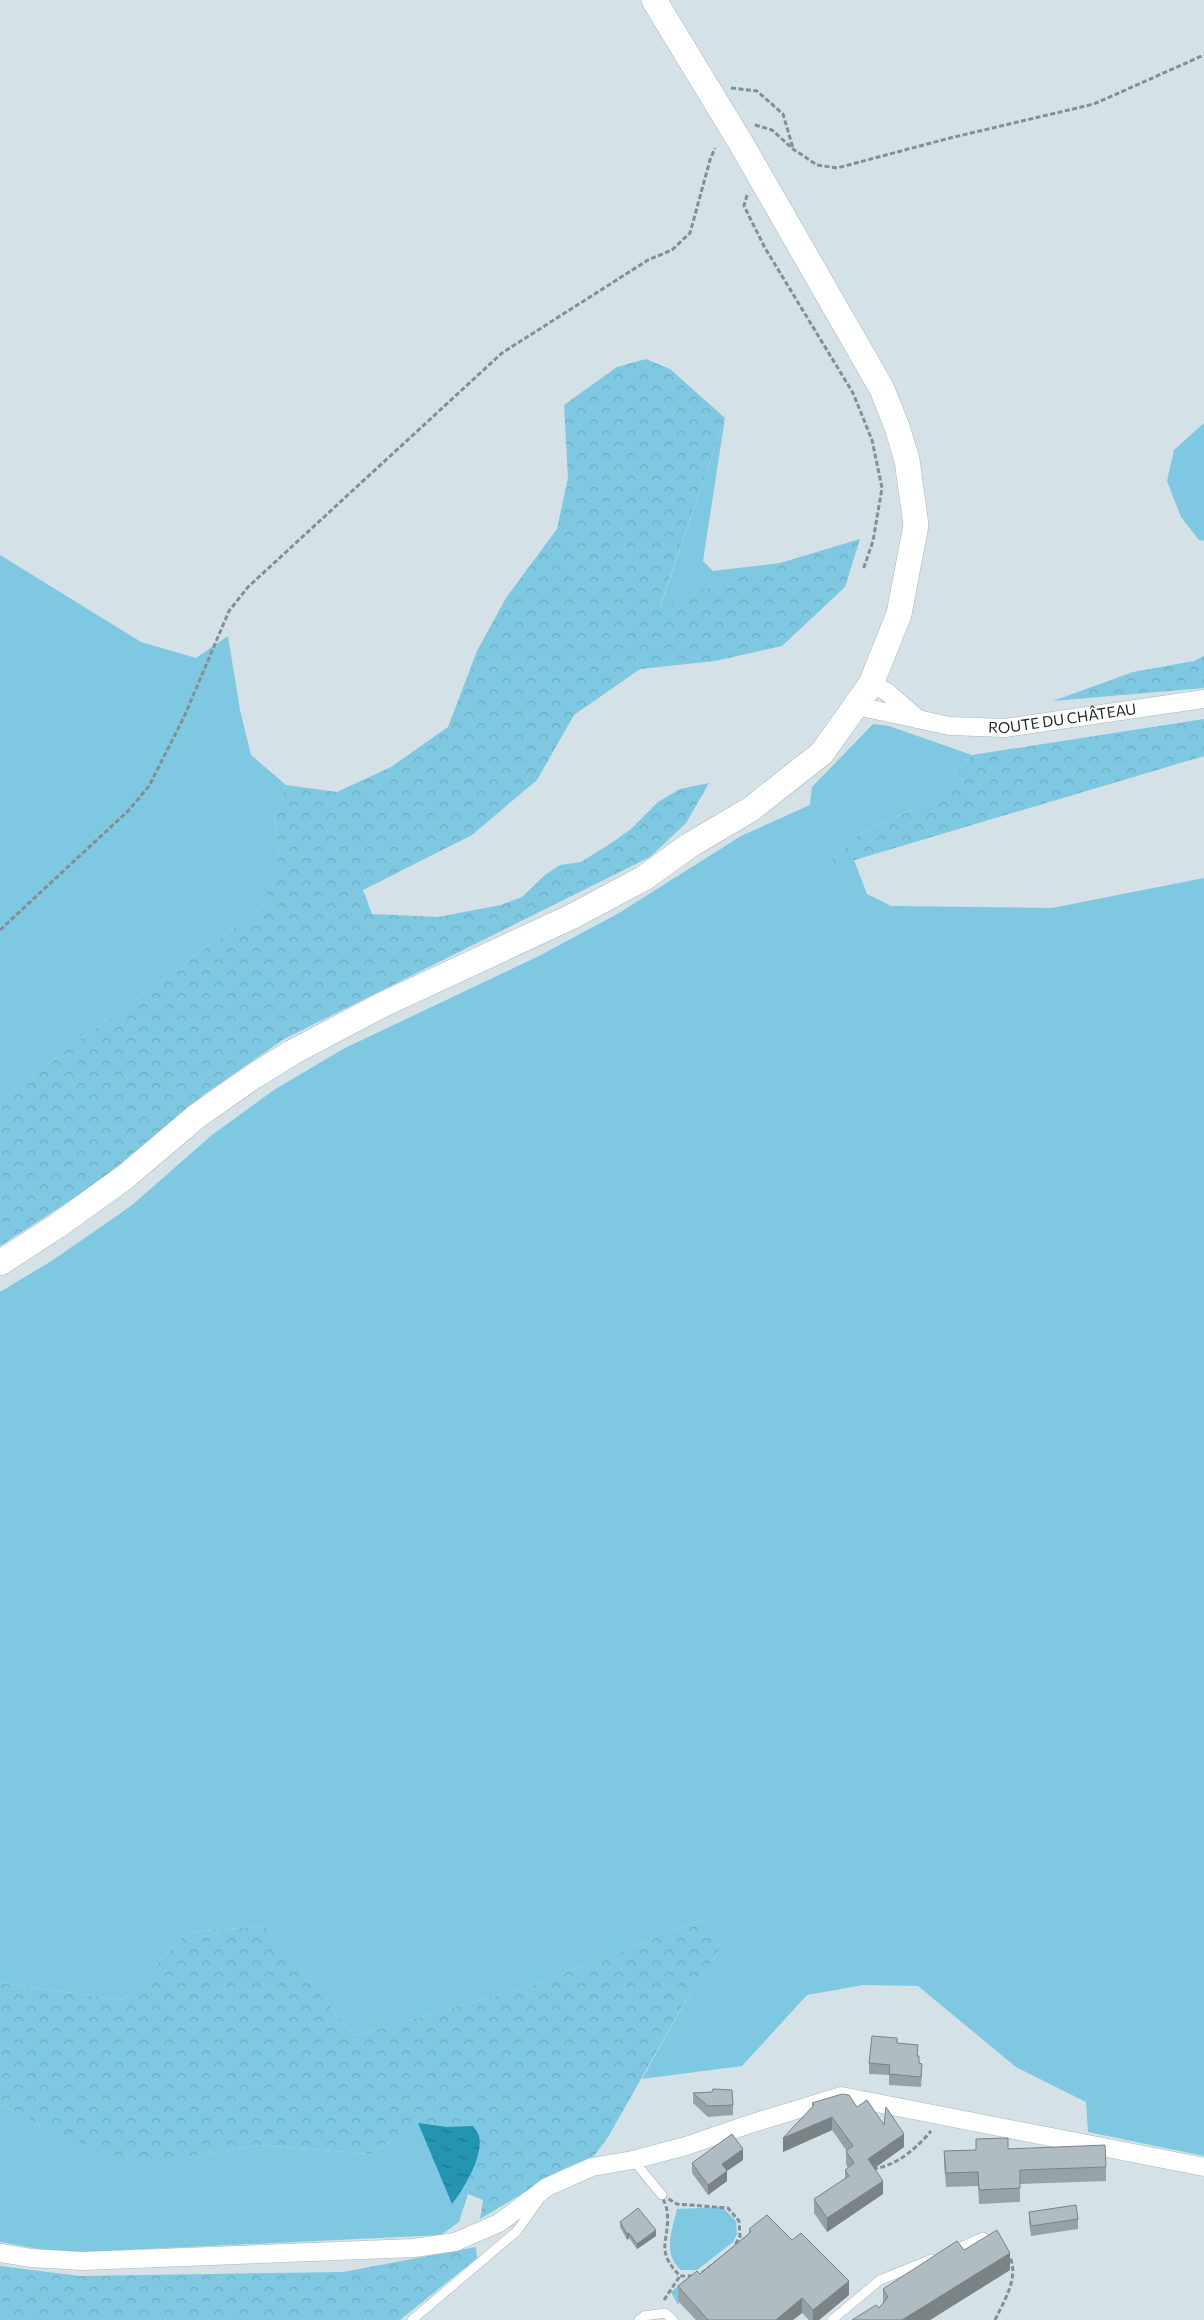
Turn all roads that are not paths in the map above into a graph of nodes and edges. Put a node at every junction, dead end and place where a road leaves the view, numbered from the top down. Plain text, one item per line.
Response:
1 (654, 0) edge
2 (871, 684) junction
3 (1204, 698) edge
4 (857, 706) junction
5 (918, 719) junction
6 (0, 1263) edge
7 (633, 2160) junction
8 (1204, 2167) edge
9 (548, 2187) junction
10 (662, 2195) road end
11 (983, 2238) edge
12 (0, 2253) edge
13 (412, 2320) edge
14 (639, 2320) edge
15 (673, 2320) edge
16 (832, 2320) edge

1 - 2 street
2 - 4 street
2 - 5 street, ROUTE DU CHÂTEAU
3 - 5 street, ROUTE DU CHÂTEAU
4 - 5 street, ROUTE DU CHÂTEAU
4 - 6 street
7 - 8 street
7 - 9 street
7 - 10 lane
9 - 12 street
9 - 13 lane
11 - 16 lane
14 - 15 lane

